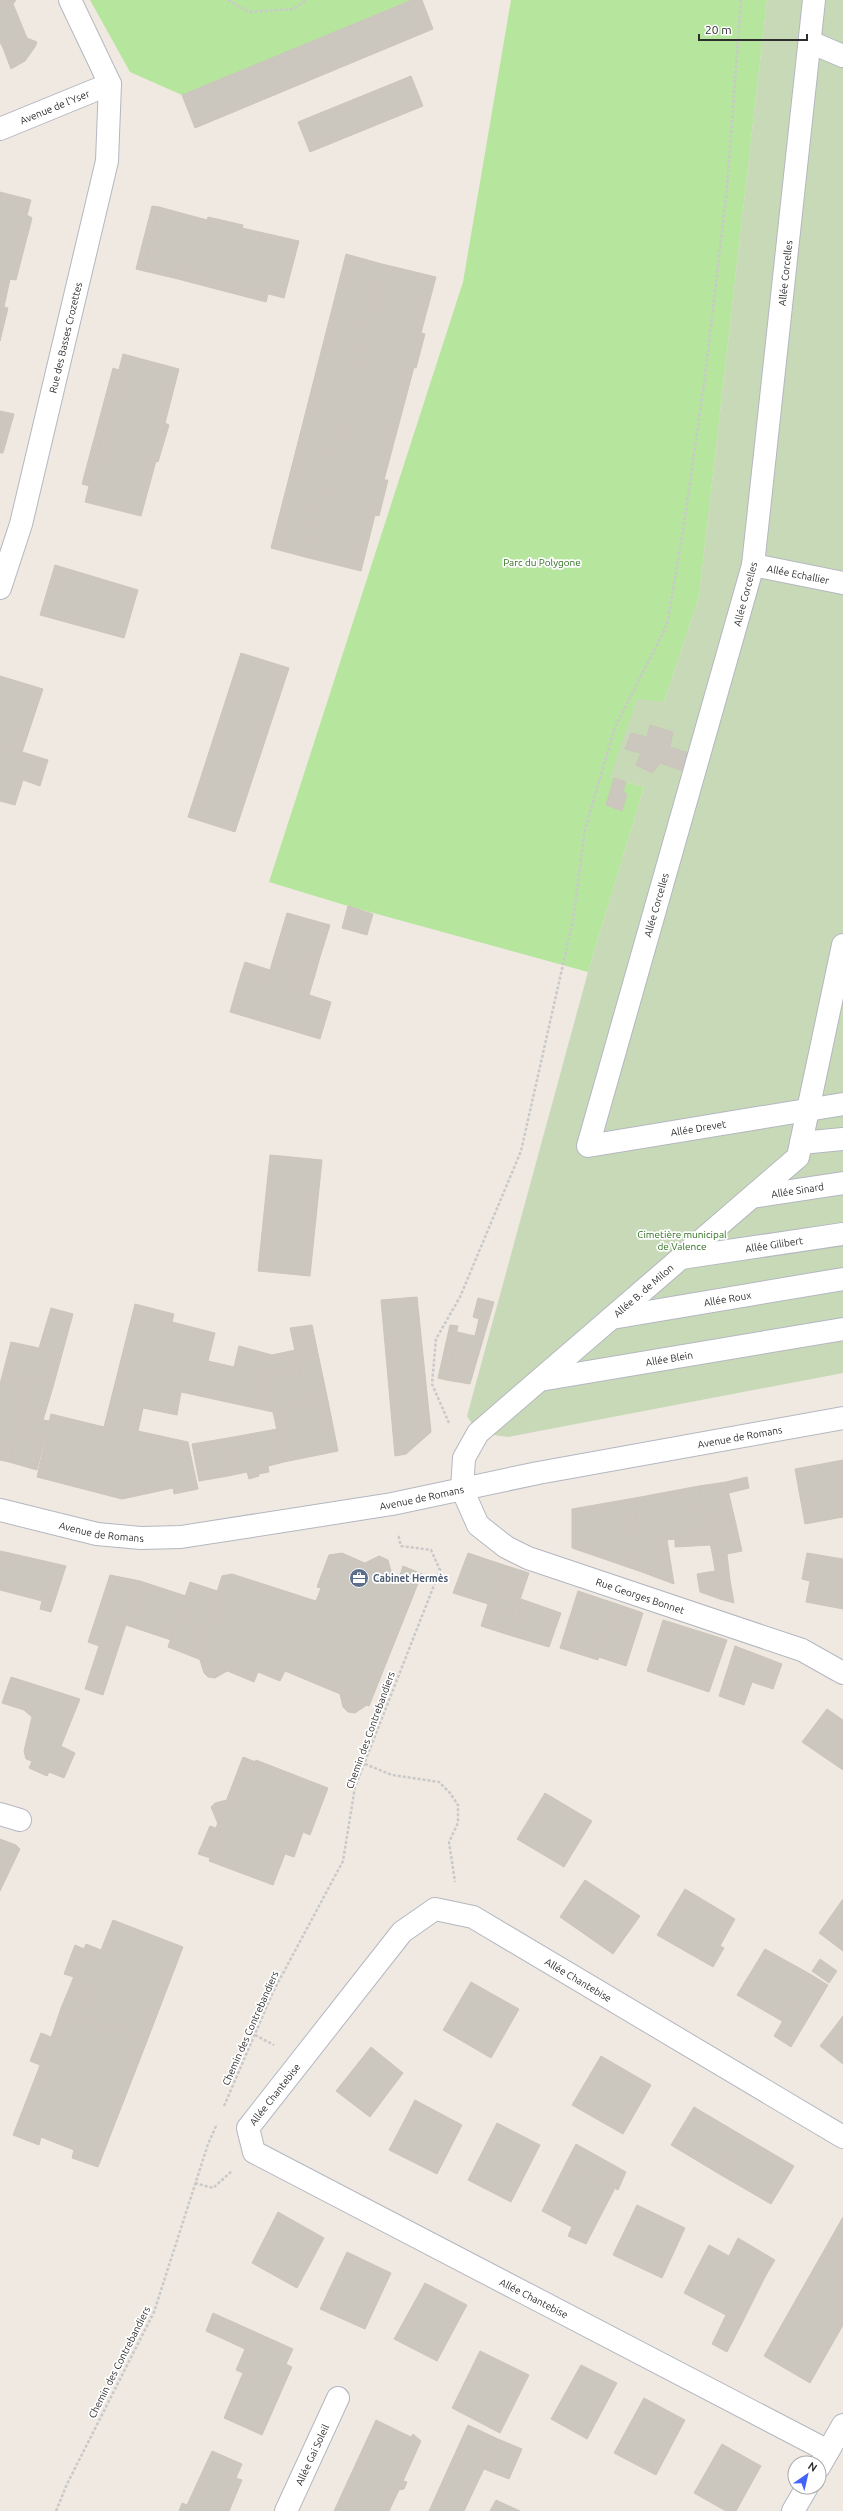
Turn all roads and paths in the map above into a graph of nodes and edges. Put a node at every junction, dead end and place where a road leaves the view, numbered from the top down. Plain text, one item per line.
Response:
1 (70, 0) edge
2 (228, 0) edge
3 (306, 0) edge
4 (741, 0) edge
5 (814, 0) edge
6 (810, 42) junction
7 (843, 56) edge
8 (110, 84) junction
9 (0, 129) edge
10 (753, 565) junction
11 (843, 583) edge
12 (0, 588) edge
13 (843, 945) edge
14 (839, 982) edge
15 (834, 1031) edge
16 (843, 1104) edge
17 (808, 1108) junction
18 (843, 1139) edge
19 (801, 1143) junction
20 (588, 1146) joint
21 (843, 1183) edge
22 (752, 1197) junction
23 (843, 1234) edge
24 (681, 1258) junction
25 (843, 1279) edge
26 (612, 1318) junction
27 (843, 1329) edge
28 (540, 1380) junction
29 (843, 1418) edge
30 (448, 1421) dead end
31 (462, 1489) junction
32 (392, 1504) junction
33 (0, 1510) edge
34 (843, 1673) edge
35 (364, 1764) junction
36 (458, 1914) junction
37 (224, 2108) dead end
38 (217, 2122) dead end
39 (843, 2137) edge
40 (254, 2152) junction
41 (195, 2183) junction
42 (338, 2398) dead end
43 (843, 2425) edge
44 (816, 2455) edge
45 (825, 2455) edge
46 (802, 2495) edge
47 (56, 2511) edge
48 (286, 2511) edge
49 (793, 2511) edge

1 - 8 street
2 - 3 path
4 - 30 path
5 - 6 street, Allée Corcelles
6 - 7 street
6 - 10 street, Allée Corcelles
8 - 9 street, Avenue de l'Yser
8 - 12 street, Rue des Basses Crozettes
10 - 11 street, Allée Echallier
10 - 20 street, Allée Corcelles
13 - 14 street, Allée B. de Milon
14 - 15 street, Allée B. de Milon
15 - 17 street, Allée B. de Milon
16 - 17 street, Allée Drevet
17 - 19 street, Allée B. de Milon
17 - 20 street, Allée Drevet
18 - 19 street
19 - 22 street, Allée B. de Milon
21 - 22 street, Allée Sinard
22 - 24 street, Allée B. de Milon
23 - 24 street, Allée Gilibert
24 - 26 street, Allée B. de Milon
25 - 26 street, Allée Roux
26 - 28 street, Allée B. de Milon
27 - 28 street, Allée Blein
28 - 31 street, Allée B. de Milon
29 - 31 street, Avenue de Romans
31 - 32 street, Avenue de Romans
31 - 34 street, Rue Georges Bonnet
32 - 33 street, Avenue de Romans
32 - 35 path, Chemin des Contrebandiers
35 - 36 path
35 - 37 path, Chemin des Contrebandiers
36 - 39 street, Allée Chantebise
36 - 40 street, Allée Chantebise
38 - 41 path, Chemin des Contrebandiers
40 - 41 path
40 - 44 street, Allée Chantebise
41 - 47 path, Chemin des Contrebandiers
42 - 48 street, Allée Gai Soleil
43 - 45 street
46 - 49 street

